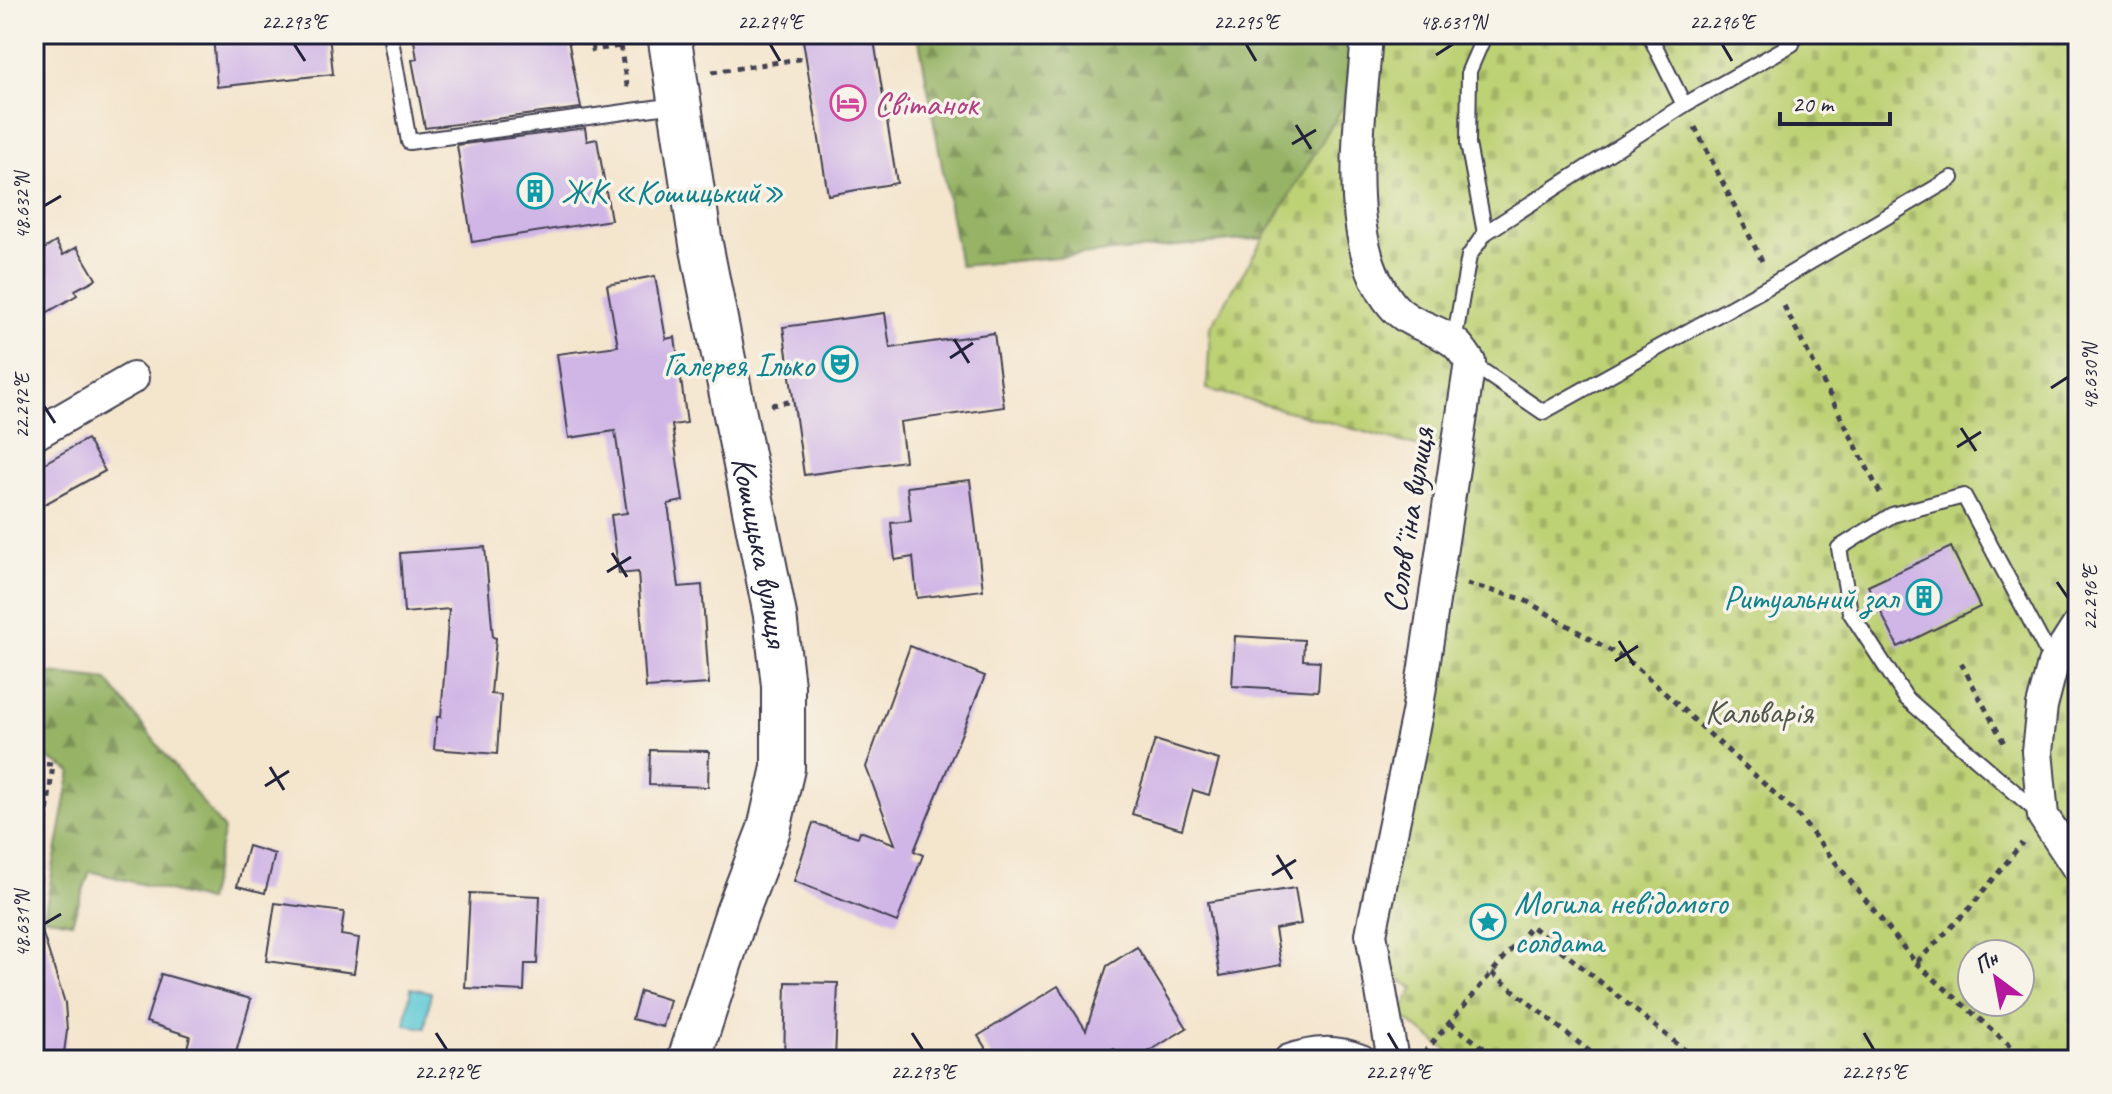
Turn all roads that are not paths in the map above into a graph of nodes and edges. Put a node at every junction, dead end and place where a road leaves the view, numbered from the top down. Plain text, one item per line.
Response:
1 (390, 34) edge
2 (669, 34) edge
3 (1367, 34) edge
4 (1485, 34) edge
5 (1649, 34) edge
6 (2074, 34) edge
7 (2078, 39) edge
8 (1792, 44) dead end
9 (678, 91) junction
10 (1684, 105) junction
11 (1952, 178) dead end
12 (1485, 233) junction
13 (1462, 352) junction
14 (133, 378) dead end
15 (34, 435) edge
16 (2078, 625) edge
17 (2053, 664) junction
18 (2043, 816) junction
19 (2078, 869) edge
20 (689, 1060) edge
21 (1289, 1060) edge
22 (1361, 1060) edge
23 (1393, 1060) edge

1 - 9 lane
2 - 9 street, Кошицька вулиця
3 - 13 street
4 - 12 lane
5 - 10 lane
6 - 7 lane
8 - 10 lane
9 - 20 street, Кошицька вулиця
10 - 12 lane
11 - 13 lane
12 - 13 lane
13 - 23 street, Соловʼїна вулиця
14 - 15 street
16 - 17 street
17 - 18 street
17 - 18 lane
18 - 19 street
21 - 22 street

